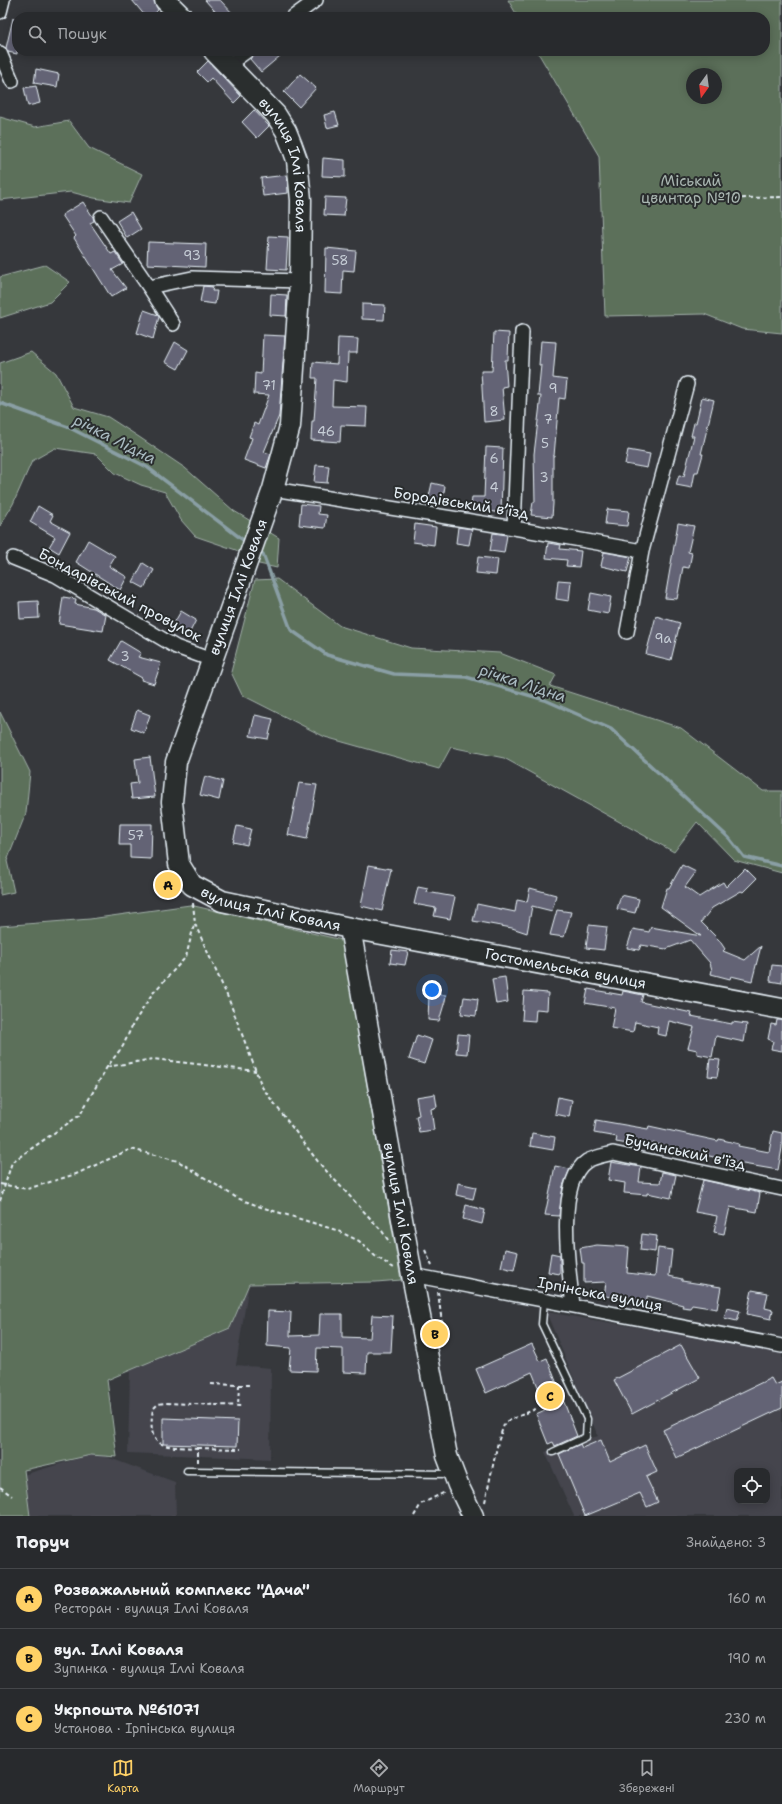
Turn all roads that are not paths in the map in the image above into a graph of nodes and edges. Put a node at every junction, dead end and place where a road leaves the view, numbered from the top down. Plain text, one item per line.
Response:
1 (3, 0) edge
2 (165, 0) edge
3 (316, 0) edge
4 (0, 12) edge
5 (177, 12) edge
6 (300, 12) edge
7 (0, 53) edge
8 (219, 56) edge
9 (241, 56) edge
10 (228, 65) junction
11 (12, 81) dead end
12 (101, 217) dead end
13 (300, 281) junction
14 (150, 286) junction
15 (173, 324) dead end
16 (522, 332) dead end
17 (687, 384) dead end
18 (273, 489) junction
19 (514, 528) junction
20 (642, 551) junction
21 (13, 558) dead end
22 (627, 632) dead end
23 (212, 660) junction
24 (350, 928) junction
25 (782, 1009) edge
26 (782, 1189) edge
27 (412, 1275) junction
28 (544, 1300) junction
29 (573, 1305) junction
30 (781, 1343) edge
31 (553, 1452) dead end
32 (187, 1471) dead end
33 (456, 1480) junction
34 (477, 1509) edge

1 - 4 street
2 - 5 main road
3 - 6 street
7 - 11 street
8 - 10 main road, вулиця Іллі Коваля
9 - 10 street
10 - 13 main road, вулиця Іллі Коваля
12 - 14 street
13 - 14 street
13 - 18 main road, вулиця Іллі Коваля
14 - 15 street
16 - 19 street
17 - 20 street
18 - 19 street, Бородівський в’їзд
18 - 23 main road, вулиця Іллі Коваля
19 - 20 street, Бородівський в’їзд
20 - 22 street
21 - 23 street, Бондарівський провулок
23 - 24 main road, вулиця Іллі Коваля
24 - 25 main road, Гостомельська вулиця
24 - 27 main road, вулиця Іллі Коваля
26 - 29 street, Бучанський в'їзд
27 - 28 street, Ірпінська вулиця
27 - 33 main road, вулиця Іллі Коваля
28 - 29 street, Ірпінська вулиця
28 - 31 lane
29 - 30 street, Ірпінська вулиця
32 - 33 lane
33 - 34 main road, вулиця Іллі Коваля

